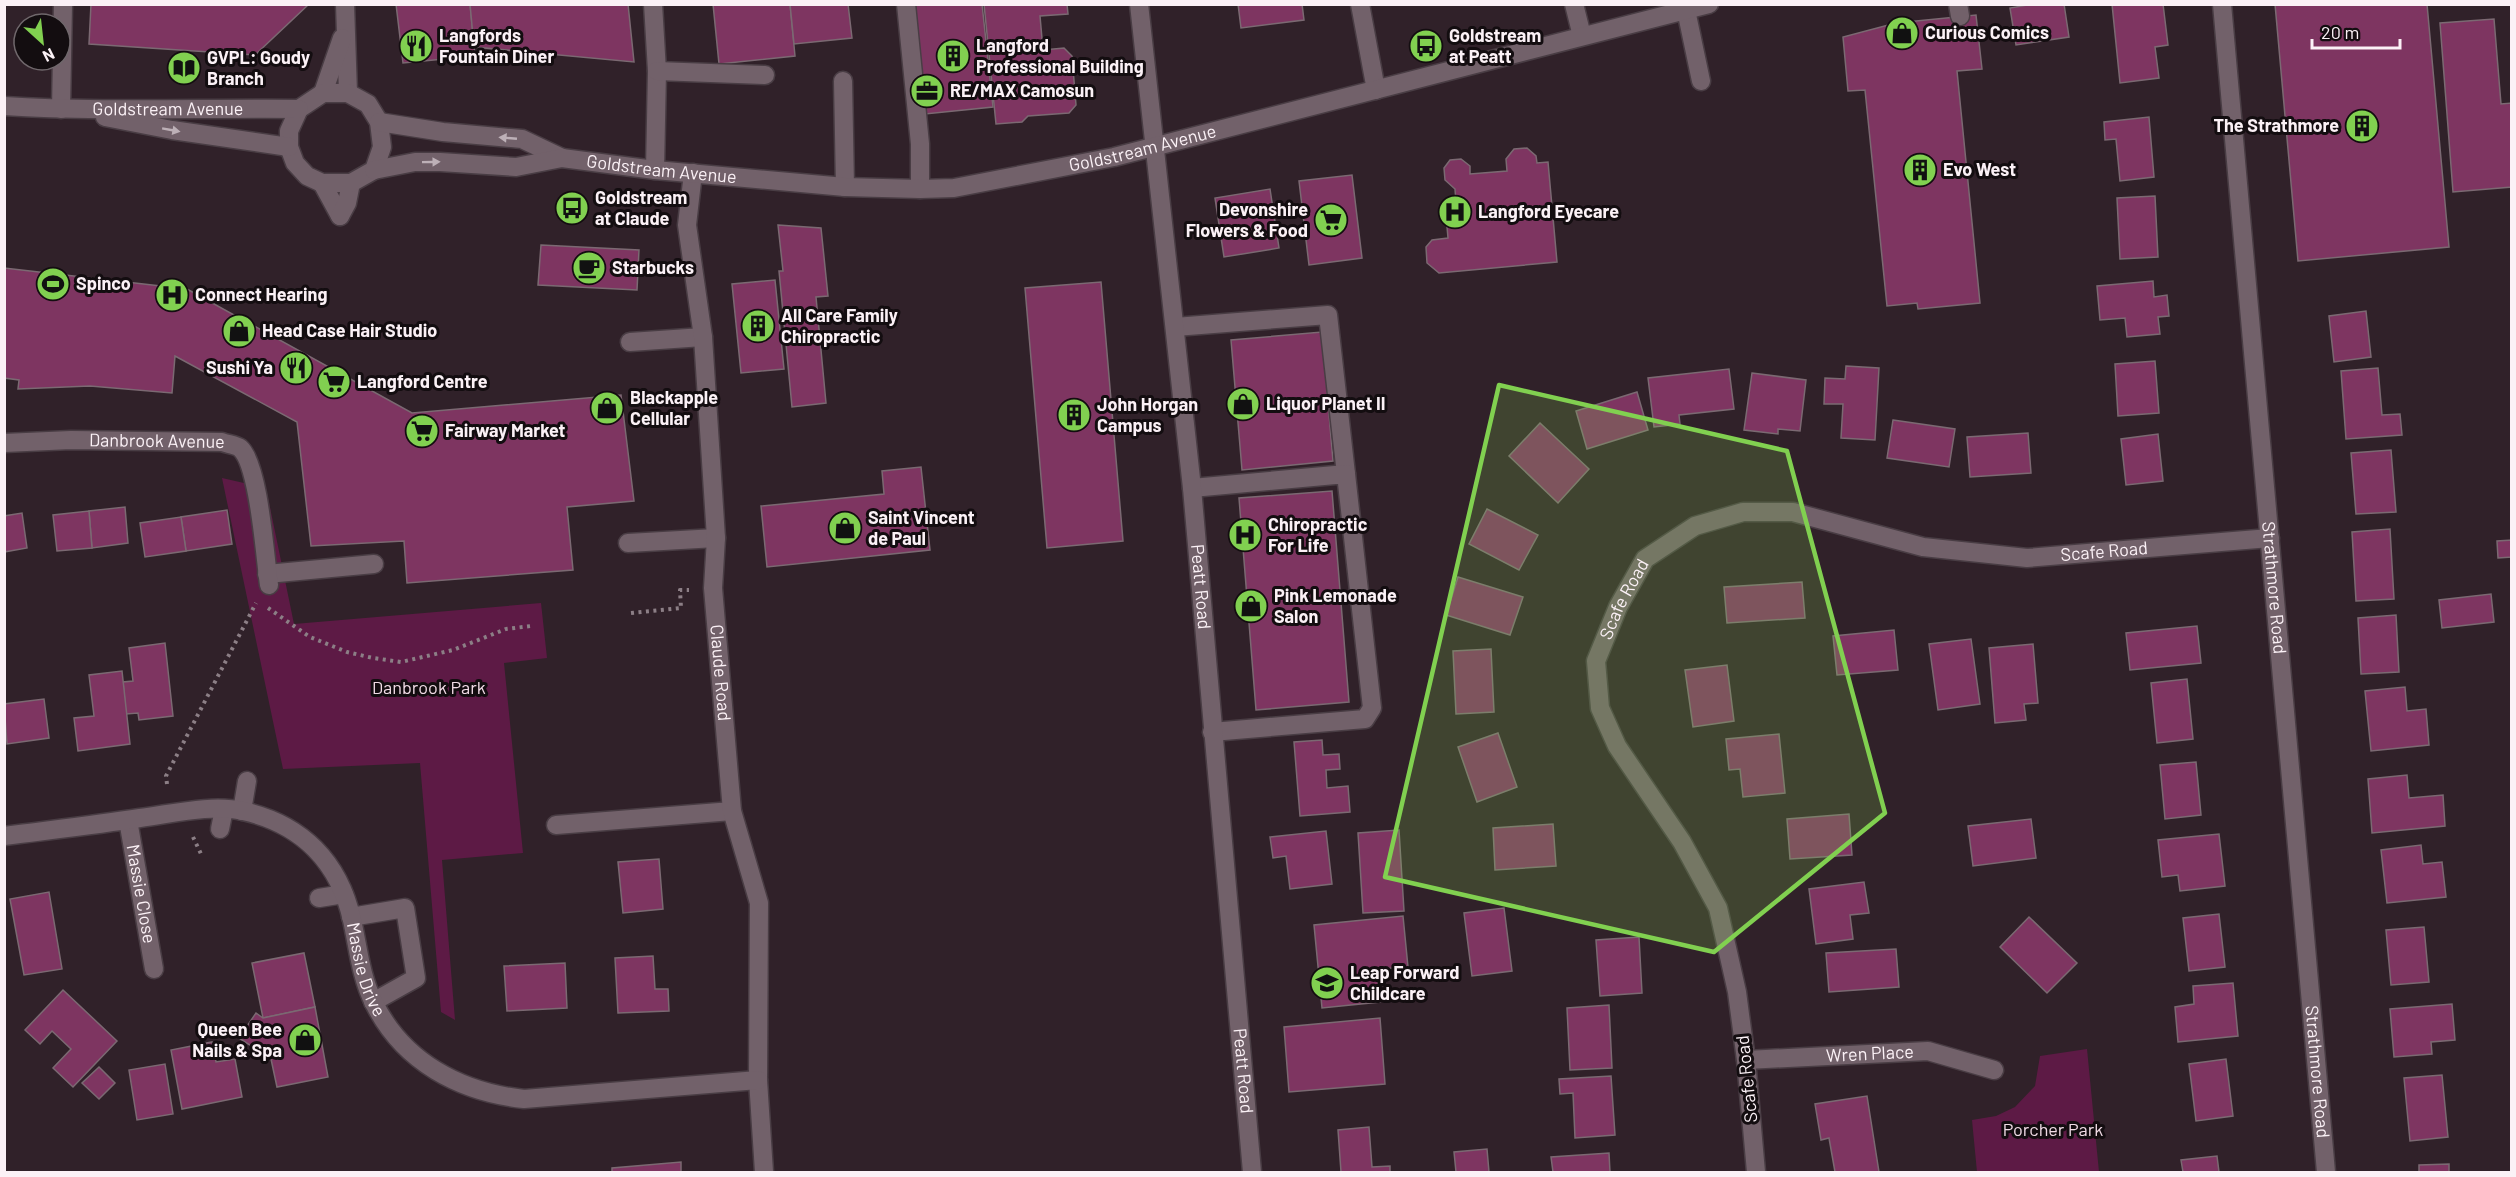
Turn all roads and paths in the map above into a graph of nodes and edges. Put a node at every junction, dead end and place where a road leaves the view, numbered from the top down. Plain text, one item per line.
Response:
1 (63, 4) edge
2 (345, 4) edge
3 (653, 4) edge
4 (906, 4) edge
5 (1139, 4) edge
6 (1360, 4) edge
7 (1574, 4) edge
8 (1709, 4) edge
9 (2222, 4) edge
10 (1686, 10) junction
11 (344, 31) junction
12 (1582, 36) junction
13 (657, 71) junction
14 (765, 75) dead end
15 (843, 81) dead end
16 (1701, 81) dead end
17 (1376, 90) junction
18 (323, 93) junction
19 (348, 93) junction
20 (4, 106) edge
21 (299, 109) junction
22 (66, 110) junction
23 (379, 122) junction
24 (1156, 146) junction
25 (289, 147) junction
26 (562, 158) junction
27 (374, 170) junction
28 (655, 170) junction
29 (693, 173) junction
30 (322, 183) junction
31 (351, 183) junction
32 (845, 187) junction
33 (920, 189) junction
34 (1175, 327) junction
35 (703, 337) junction
36 (630, 342) dead end
37 (4, 443) edge
38 (1347, 474) junction
39 (1192, 488) junction
40 (716, 538) junction
41 (2270, 538) junction
42 (628, 543) dead end
43 (374, 564) dead end
44 (692, 589) dead end
45 (631, 613) dead end
46 (531, 626) dead end
47 (1212, 732) junction
48 (247, 781) dead end
49 (167, 784) dead end
50 (233, 810) junction
51 (732, 811) junction
52 (128, 820) junction
53 (556, 825) dead end
54 (220, 829) dead end
55 (4, 836) edge
56 (193, 837) dead end
57 (202, 856) dead end
58 (344, 894) junction
59 (319, 898) dead end
60 (351, 917) junction
61 (153, 969) dead end
62 (373, 1002) junction
63 (1746, 1060) junction
64 (1994, 1070) dead end
65 (758, 1080) junction
66 (764, 1173) edge
67 (1252, 1173) edge
68 (1756, 1173) edge
69 (2326, 1173) edge

1 - 22 street
2 - 11 street
3 - 13 street
4 - 33 street
5 - 24 street, Peatt Road
6 - 17 street
7 - 12 street
8 - 10 street, Goldstream Avenue
9 - 41 street, Strathmore Road
10 - 12 street, Goldstream Avenue
10 - 16 street
11 - 18 street
11 - 19 street
12 - 17 street, Goldstream Avenue
13 - 14 street
13 - 28 street
15 - 32 street
17 - 24 street, Goldstream Avenue
18 - 19 street
18 - 21 street
19 - 23 street
20 - 22 street, Goldstream Avenue
21 - 22 street, Goldstream Avenue
21 - 25 street
22 -> 25 street, Goldstream Avenue
26 -> 23 street, Goldstream Avenue
23 - 27 street
24 - 33 street, Goldstream Avenue
24 - 34 street, Peatt Road
25 - 30 street
27 -> 26 street, Goldstream Avenue
26 - 28 street, Goldstream Avenue
27 - 31 street
28 - 29 street, Goldstream Avenue
29 - 32 street, Goldstream Avenue
29 - 35 street, Claude Road
30 - 31 street
30 - 31 street
32 - 33 street, Goldstream Avenue
34 - 38 street
34 - 39 street, Peatt Road
35 - 36 street
35 - 40 street, Claude Road
37 - 43 street, Danbrook Avenue
38 - 39 street
38 - 47 street
39 - 47 street, Peatt Road
40 - 42 street
40 - 51 street, Claude Road
41 - 63 street, Scafe Road
41 - 69 street, Strathmore Road
44 - 45 path
46 - 49 path
47 - 67 street, Peatt Road
48 - 50 street
50 - 52 street, Massie Drive
50 - 54 street
50 - 58 street, Massie Drive
51 - 53 street
51 - 65 street, Claude Road
52 - 55 street, Massie Drive
52 - 61 street, Massie Close
56 - 57 path
58 - 59 street
58 - 60 street, Massie Drive
60 - 62 street, Massie Drive
60 - 62 street
62 - 65 street, Massie Drive
63 - 64 street, Wren Place
63 - 68 street, Scafe Road
65 - 66 street, Claude Road

